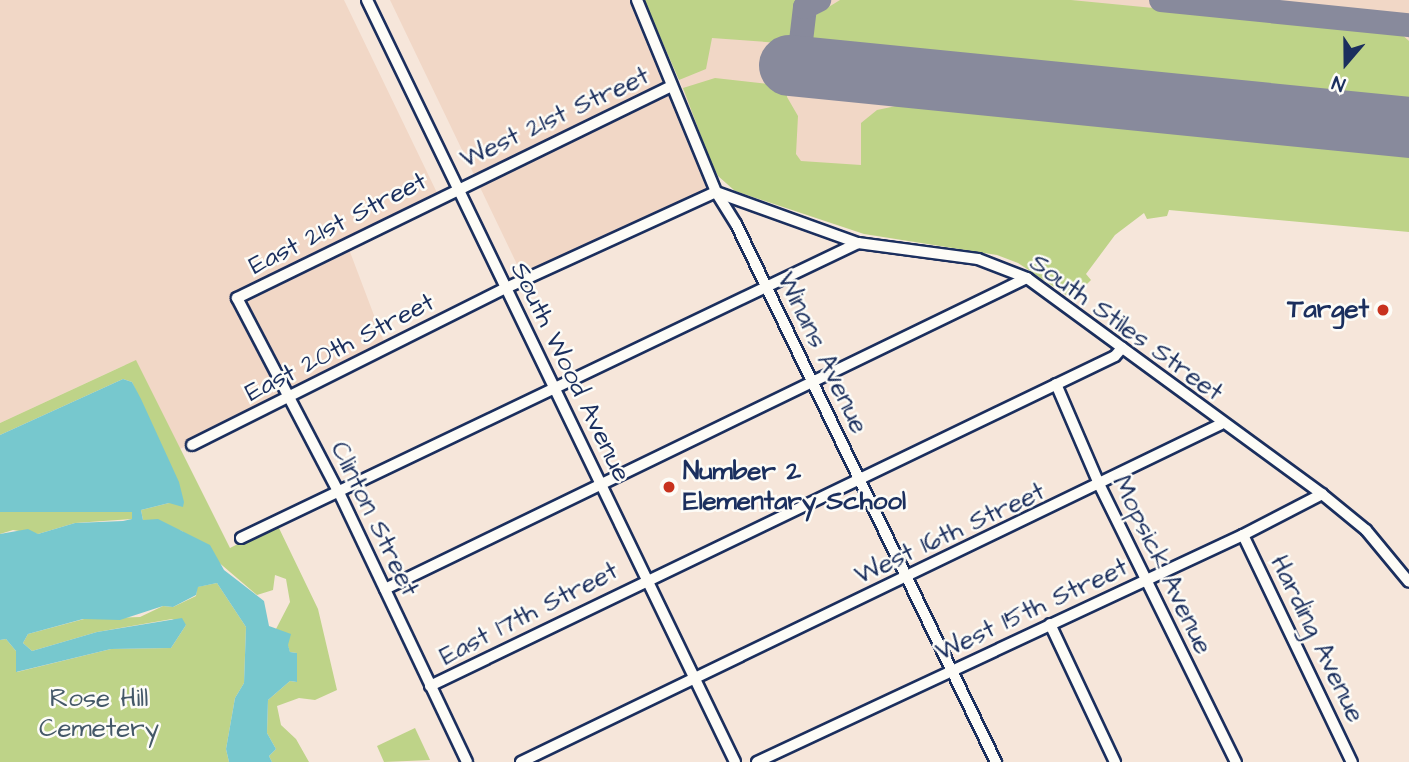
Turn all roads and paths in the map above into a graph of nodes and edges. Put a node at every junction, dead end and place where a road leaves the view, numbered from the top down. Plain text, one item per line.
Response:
1 (367, 0) edge
2 (637, 0) edge
3 (671, 86) junction
4 (457, 188) junction
5 (716, 192) junction
6 (859, 243) junction
7 (1027, 278) junction
8 (766, 285) junction
9 (506, 288) junction
10 (237, 298) joint
11 (1122, 348) junction
12 (813, 381) junction
13 (1056, 384) junction
14 (554, 387) junction
15 (291, 396) junction
16 (1221, 424) junction
17 (192, 445) dead end
18 (859, 478) junction
19 (600, 484) junction
20 (1100, 486) junction
21 (339, 493) junction
22 (1322, 494) junction
23 (1243, 535) junction
24 (241, 538) dead end
25 (908, 578) junction
26 (646, 579) junction
27 (1145, 580) junction
28 (1409, 582) edge
29 (385, 589) junction
30 (1049, 624) junction
31 (953, 670) junction
32 (695, 679) junction
33 (430, 686) junction
34 (467, 762) edge
35 (521, 762) edge
36 (735, 762) edge
37 (757, 762) edge
38 (996, 762) edge
39 (1115, 762) edge
40 (1236, 762) edge
41 (1352, 762) edge

1 - 4 street, South Wood Avenue
2 - 3 street
3 - 4 street, West 21st Street
3 - 5 street
4 - 9 street, South Wood Avenue
4 - 10 street, East 21st Street
5 - 6 street, South Stiles Street
5 - 8 street, Winans Avenue
5 - 9 street, East 20th Street
6 - 7 street, South Stiles Street
6 - 8 street
7 - 11 street, South Stiles Street
7 - 12 street
8 - 12 street, Winans Avenue
8 - 14 street
9 - 14 street, South Wood Avenue
9 - 15 street, East 20th Street
10 - 15 street, Clinton Street
11 - 13 street, East 17th Street
11 - 16 street, South Stiles Street
12 - 18 street, Winans Avenue
12 - 19 street
13 - 18 street, East 17th Street
13 - 20 street, Mopsick Avenue
14 - 19 street, South Wood Avenue
14 - 21 street
15 - 17 street, East 20th Street
15 - 21 street, Clinton Street
16 - 20 street, West 16th Street
16 - 22 street, South Stiles Street
18 - 25 street, Winans Avenue
18 - 26 street, East 17th Street
19 - 26 street, South Wood Avenue
19 - 29 street
20 - 25 street, West 16th Street
20 - 27 street, Mopsick Avenue
21 - 24 street
21 - 29 street, Clinton Street
22 - 23 street, West 15th Street
22 - 28 street, South Stiles Street
23 - 27 street, West 15th Street
23 - 41 street, Harding Avenue
25 - 31 street, Winans Avenue
25 - 32 street, West 16th Street
26 - 32 street, South Wood Avenue
26 - 33 street, East 17th Street
27 - 30 street, West 15th Street
27 - 40 street, Mopsick Avenue
29 - 33 street, Clinton Street
30 - 31 street, West 15th Street
30 - 39 street
31 - 37 street, West 15th Street
31 - 38 street, Winans Avenue
32 - 35 street, West 16th Street
32 - 36 street, South Wood Avenue
33 - 34 street, Clinton Street

